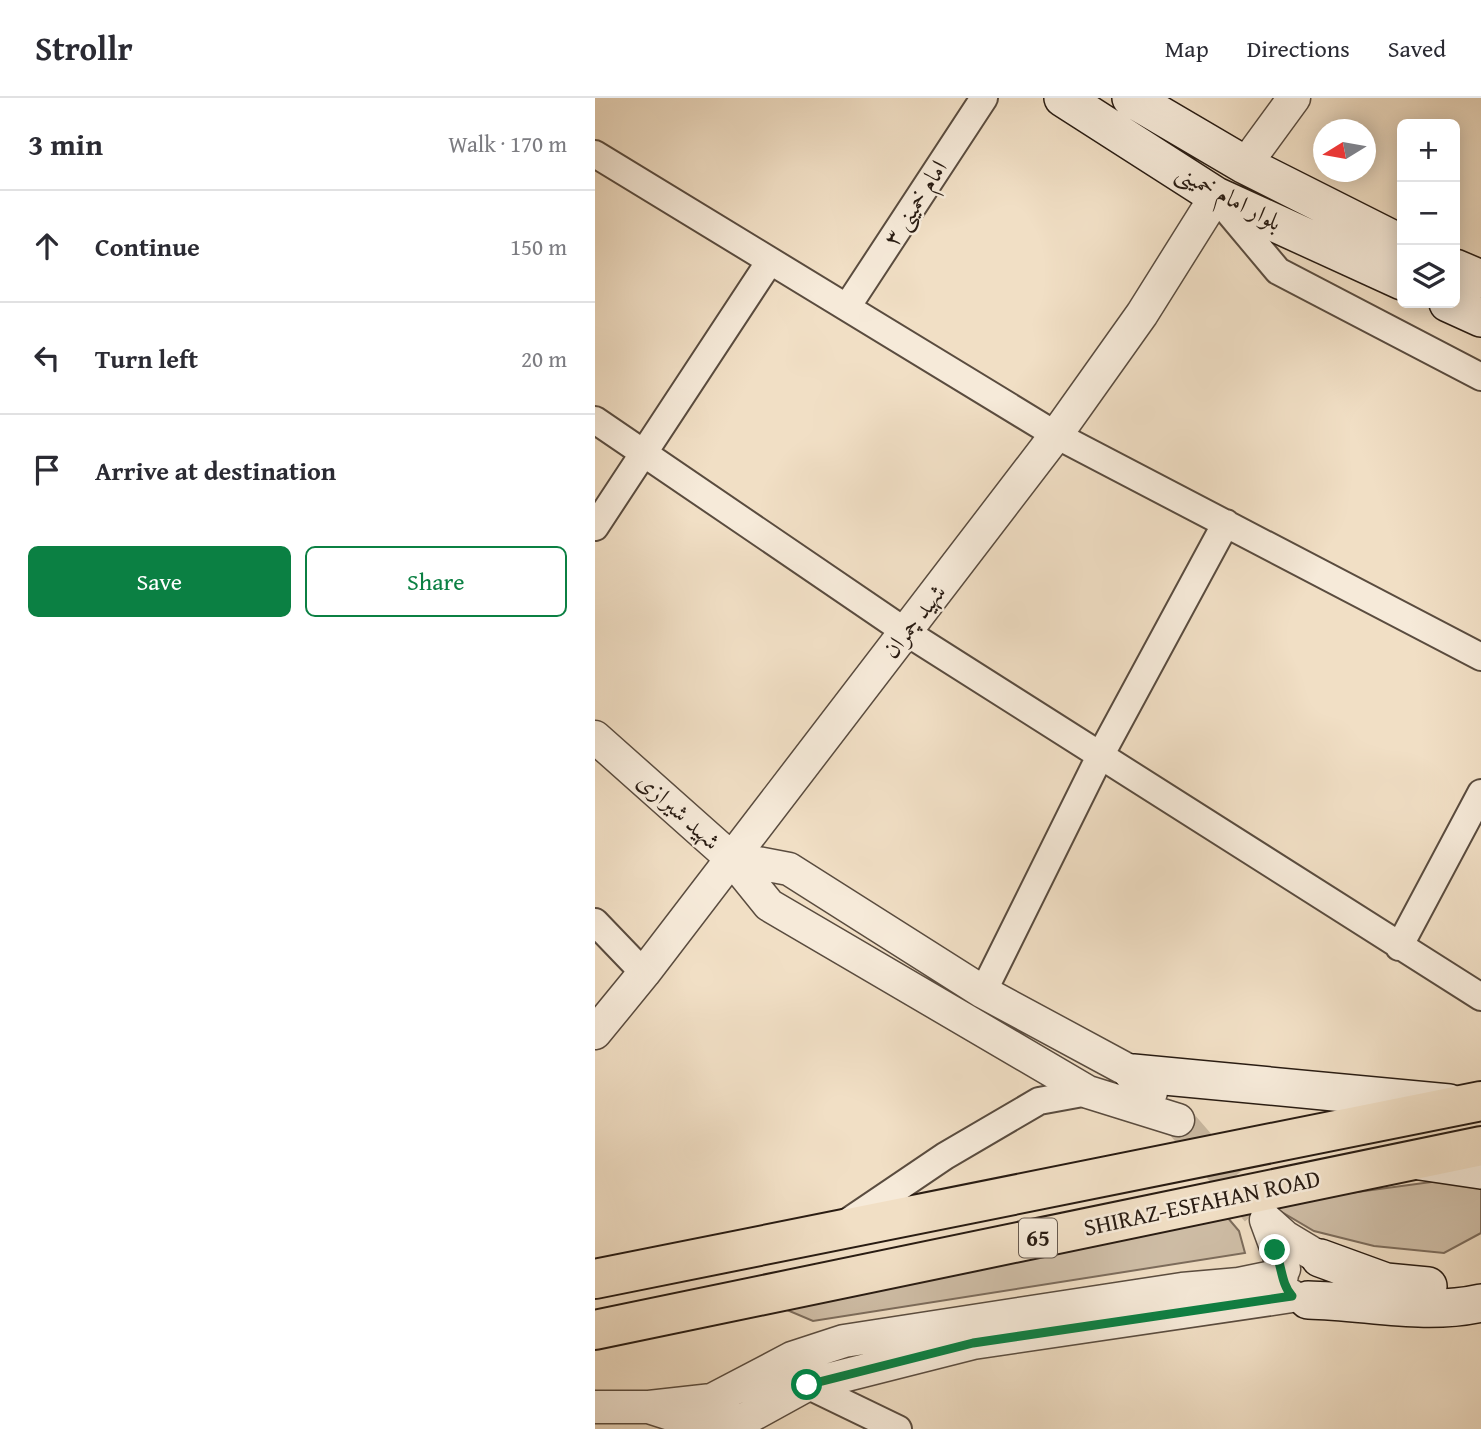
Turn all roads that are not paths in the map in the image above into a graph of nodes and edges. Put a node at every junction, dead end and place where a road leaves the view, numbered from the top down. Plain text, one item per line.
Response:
1 (1063, 98) edge
2 (1131, 98) edge
3 (1294, 98) edge
4 (984, 99) edge
5 (595, 154) edge
6 (1245, 165) junction
7 (1216, 196) junction
8 (1397, 241) edge
9 (770, 261) junction
10 (1460, 270) edge
11 (1397, 279) edge
12 (1481, 279) edge
13 (847, 307) junction
14 (1459, 308) edge
15 (1481, 318) edge
16 (1481, 377) edge
17 (595, 420) edge
18 (1056, 435) junction
19 (642, 452) junction
20 (1226, 523) junction
21 (595, 527) edge
22 (906, 632) junction
23 (1481, 657) edge
24 (595, 737) edge
25 (1100, 756) junction
26 (1481, 793) edge
27 (731, 858) junction
28 (595, 922) edge
29 (1399, 947) junction
30 (644, 973) junction
31 (983, 992) junction
32 (1481, 997) edge
33 (595, 1033) edge
34 (1133, 1073) junction
35 (1088, 1092) junction
36 (1474, 1103) edge
37 (1481, 1146) edge
38 (1412, 1160) junction
39 (1481, 1170) edge
40 (834, 1231) junction
41 (1320, 1258) junction
42 (595, 1279) edge
43 (1481, 1279) edge
44 (1291, 1285) junction
45 (1481, 1303) edge
46 (595, 1330) edge
47 (807, 1385) junction
48 (595, 1407) edge
49 (649, 1407) junction
50 (675, 1429) edge
51 (898, 1429) edge

1 - 7 main road, بلوار امام خمینی
2 - 6 main road, بلوار امام خمینی
3 - 6 street
4 - 13 street, امام خمینی ۳
5 - 9 street
6 - 8 main road, بلوار امام خمینی
7 - 11 main road, بلوار امام خمینی
7 - 16 street
7 - 18 street, شهید چمران
9 - 13 street
9 - 19 street
10 - 12 main road
13 - 18 street
14 - 15 main road
17 - 19 street
18 - 20 street
18 - 22 street, شهید چمران
19 - 21 street
19 - 22 street
20 - 23 street
20 - 25 street
22 - 25 street
22 - 27 street, شهید چمران
24 - 27 street, شهید شیرازی
25 - 29 street
25 - 31 street
26 - 29 street
27 - 30 street, شهید چمران
27 - 31 street
27 - 35 street, شهید شیرازی
28 - 30 street
29 - 32 street
30 - 33 street, شهید چمران
31 - 34 street
34 - 35 street, شهید شیرازی
34 - 36 main road
35 - 40 street
36 - 40 highway, SHIRAZ-ESFAHAN ROAD / 65
37 - 38 highway, SHIRAZ-ESFAHAN ROAD / 65
38 - 39 main road
38 - 46 highway, SHIRAZ-ESFAHAN ROAD / 65
40 - 42 highway, SHIRAZ-ESFAHAN ROAD / 65
41 - 43 main road
41 - 44 street
41 - 44 street
44 - 45 main road
44 - 47 street
44 - 49 street
47 - 49 street
47 - 51 street
48 - 49 street
49 - 50 street

